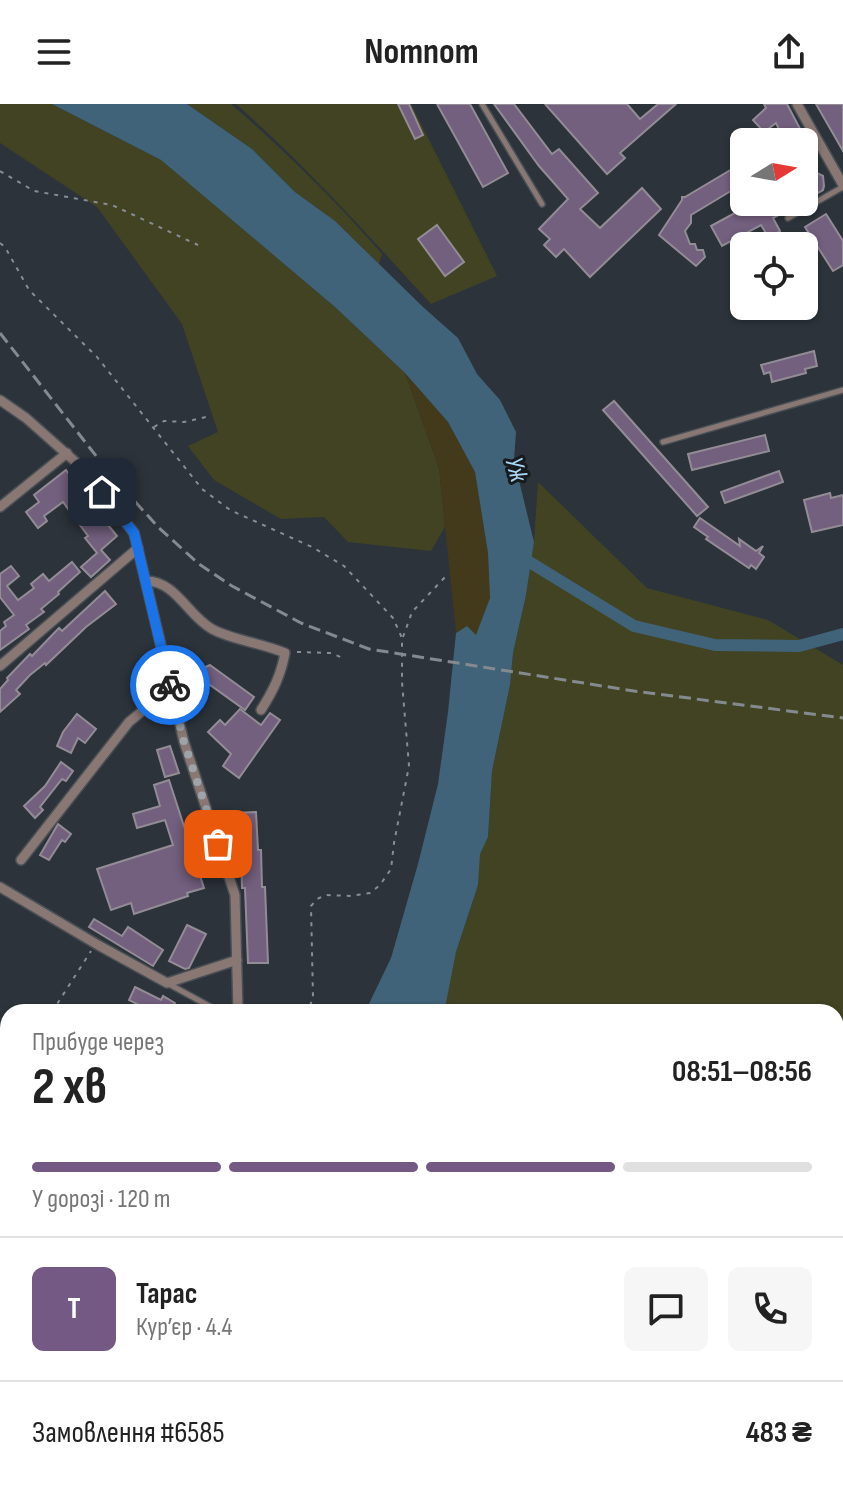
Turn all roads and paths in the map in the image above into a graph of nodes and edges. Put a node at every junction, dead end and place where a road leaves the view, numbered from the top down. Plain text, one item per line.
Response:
1 (482, 104) edge
2 (797, 104) edge
3 (0, 171) edge
4 (843, 186) edge
5 (542, 204) dead end
6 (788, 218) dead end
7 (0, 243) edge
8 (198, 245) dead end
9 (843, 390) edge
10 (0, 400) edge
11 (206, 417) dead end
12 (153, 428) junction
13 (663, 442) dead end
14 (67, 453) junction
15 (0, 507) edge
16 (138, 548) junction
17 (447, 575) dead end
18 (146, 581) junction
19 (402, 638) junction
20 (285, 653) junction
21 (343, 658) dead end
22 (0, 666) edge
23 (172, 692) junction
24 (261, 710) dead end
25 (21, 860) dead end
26 (0, 887) edge
27 (98, 945) junction
28 (237, 960) junction
29 (167, 983) junction
30 (57, 1004) edge
31 (205, 1004) edge
32 (238, 1004) edge
33 (311, 1004) edge

1 - 5 lane
2 - 4 street
3 - 8 path
4 - 6 lane
7 - 12 path
9 - 13 lane
10 - 14 street
11 - 12 path
12 - 19 path
14 - 15 street
14 - 16 street
16 - 18 street
16 - 22 street
17 - 19 path
18 - 20 street
18 - 23 street
19 - 33 path
20 - 21 path
20 - 24 street
23 - 25 street
23 - 28 street
26 - 27 street
27 - 29 street
27 - 30 path
28 - 29 street
28 - 32 street
29 - 31 lane

